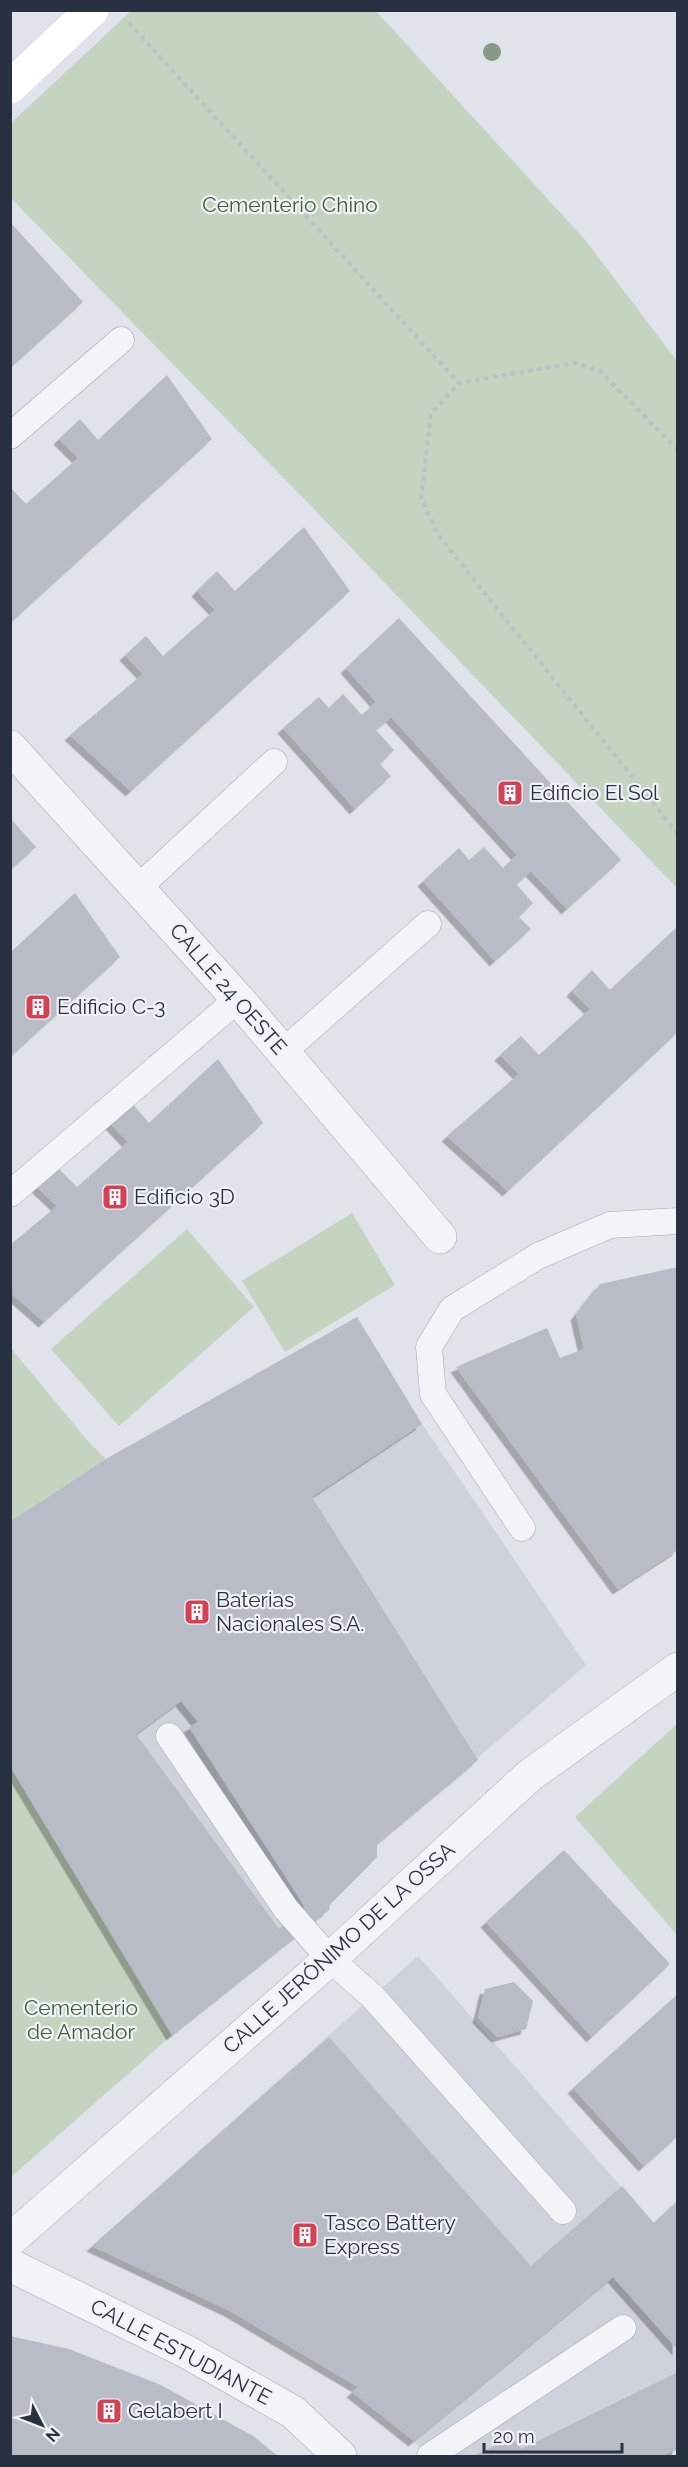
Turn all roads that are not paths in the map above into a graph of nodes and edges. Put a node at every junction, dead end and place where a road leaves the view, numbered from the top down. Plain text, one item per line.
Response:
1 (92, 10) edge
2 (10, 87) edge
3 (121, 340) dead end
4 (10, 435) edge
5 (10, 747) edge
6 (274, 762) dead end
7 (139, 887) junction
8 (428, 924) dead end
9 (238, 999) junction
10 (283, 1052) junction
11 (10, 1194) edge
12 (678, 1221) edge
13 (440, 1237) dead end
14 (522, 1528) dead end
15 (678, 1669) edge
16 (169, 1736) dead end
17 (330, 1959) junction
18 (563, 2211) dead end
19 (10, 2240) edge
20 (10, 2265) edge
21 (623, 2328) dead end
22 (340, 2457) edge
23 (430, 2457) edge

1 - 2 street
3 - 4 lane
5 - 7 street, CALLE 24 OESTE
6 - 7 lane
7 - 9 street, CALLE 24 OESTE
8 - 10 lane
9 - 10 street, CALLE 24 OESTE
9 - 11 lane
10 - 13 street, CALLE 24 OESTE
12 - 14 lane
15 - 17 street, CALLE JERÓNIMO DE LA OSSA
16 - 17 lane
17 - 18 lane
17 - 19 street, CALLE JERÓNIMO DE LA OSSA
20 - 22 street, CALLE ESTUDIANTE
21 - 23 lane

